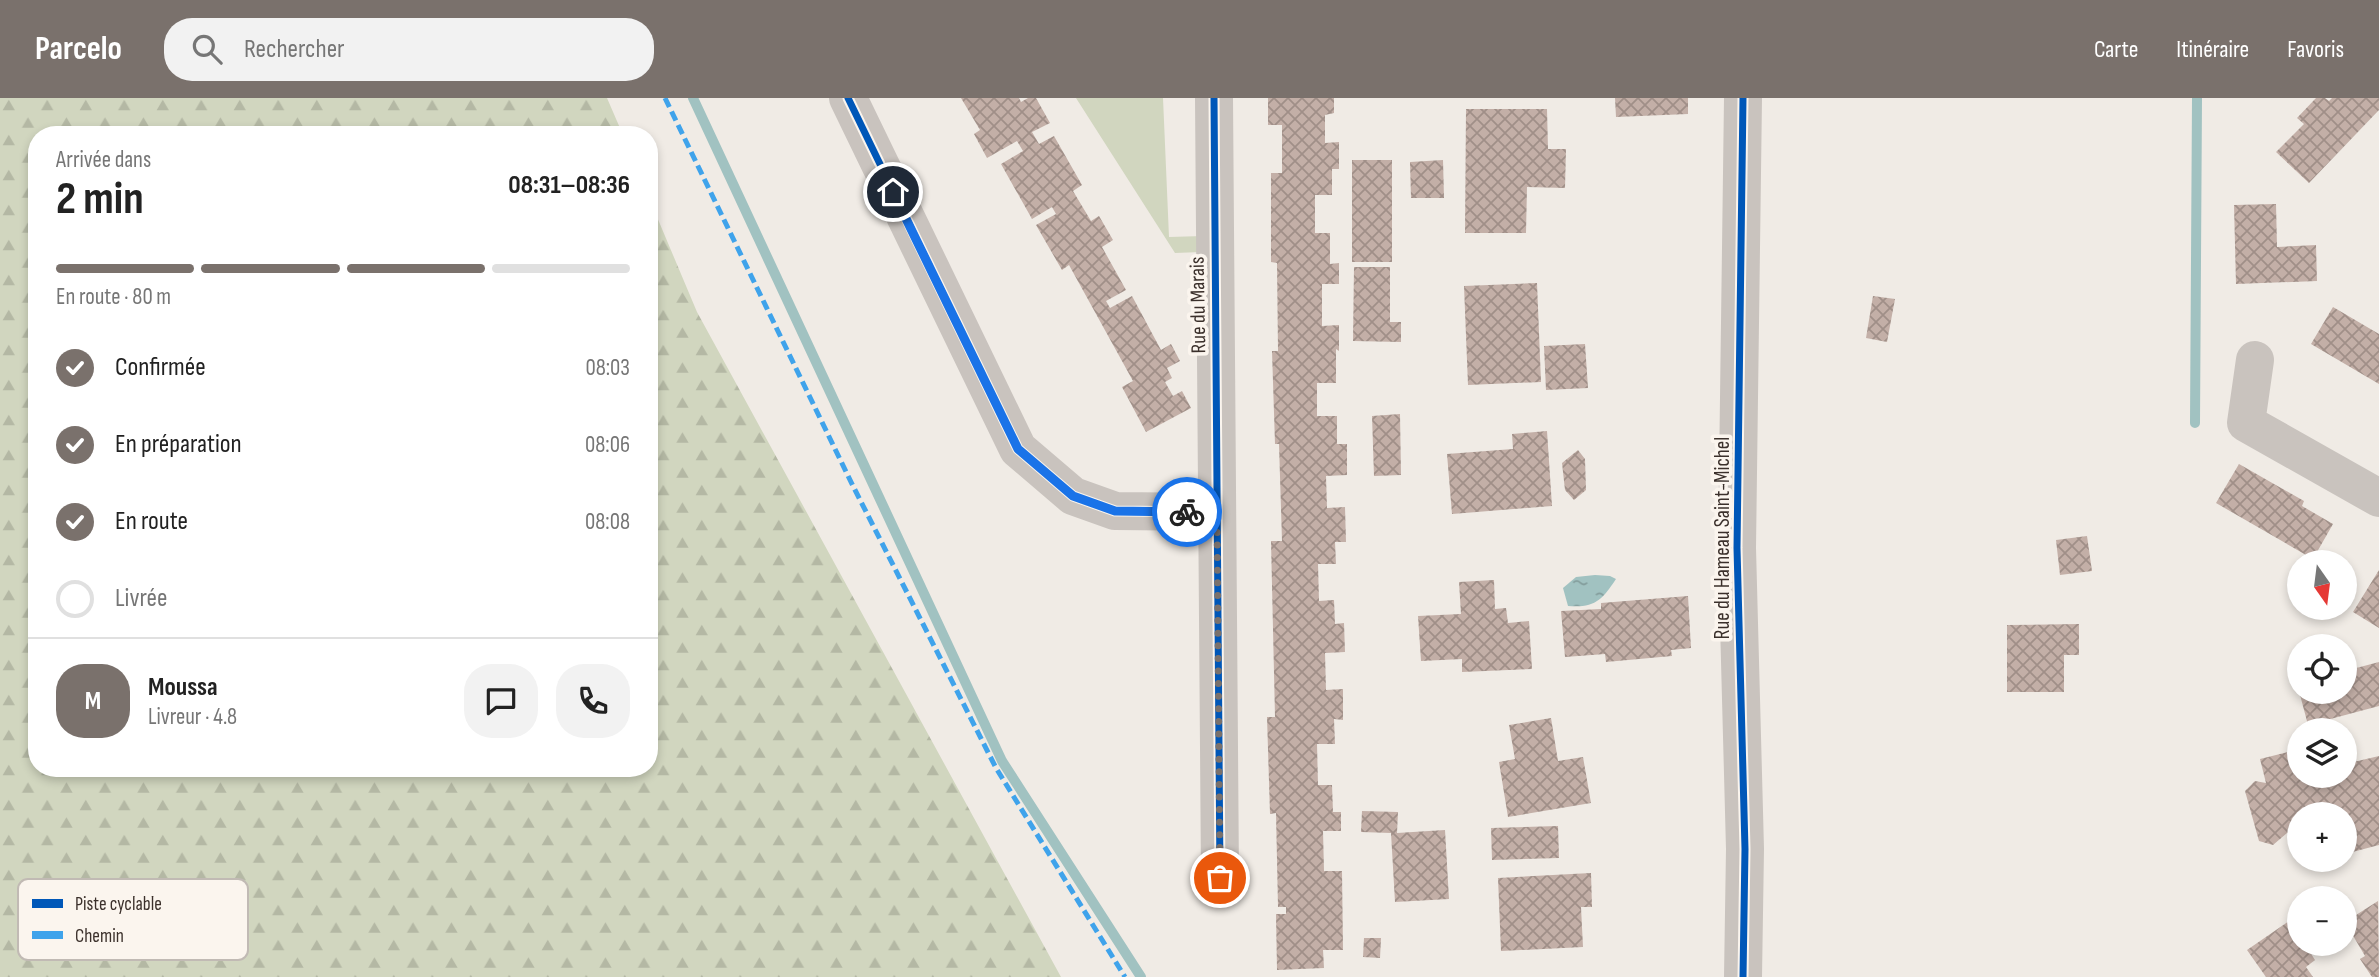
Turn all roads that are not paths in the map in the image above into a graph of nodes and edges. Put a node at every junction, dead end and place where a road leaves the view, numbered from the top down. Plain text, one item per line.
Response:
1 (848, 98) edge
2 (1214, 98) edge
3 (1743, 98) edge
4 (2255, 360) dead end
5 (2379, 498) edge
6 (1217, 512) junction
7 (1220, 878) dead end
8 (1743, 977) edge

1 - 6 street
2 - 6 street, Rue du Marais
3 - 8 street, Rue du Hameau Saint-Michel
4 - 5 street
6 - 7 street, Rue du Marais

